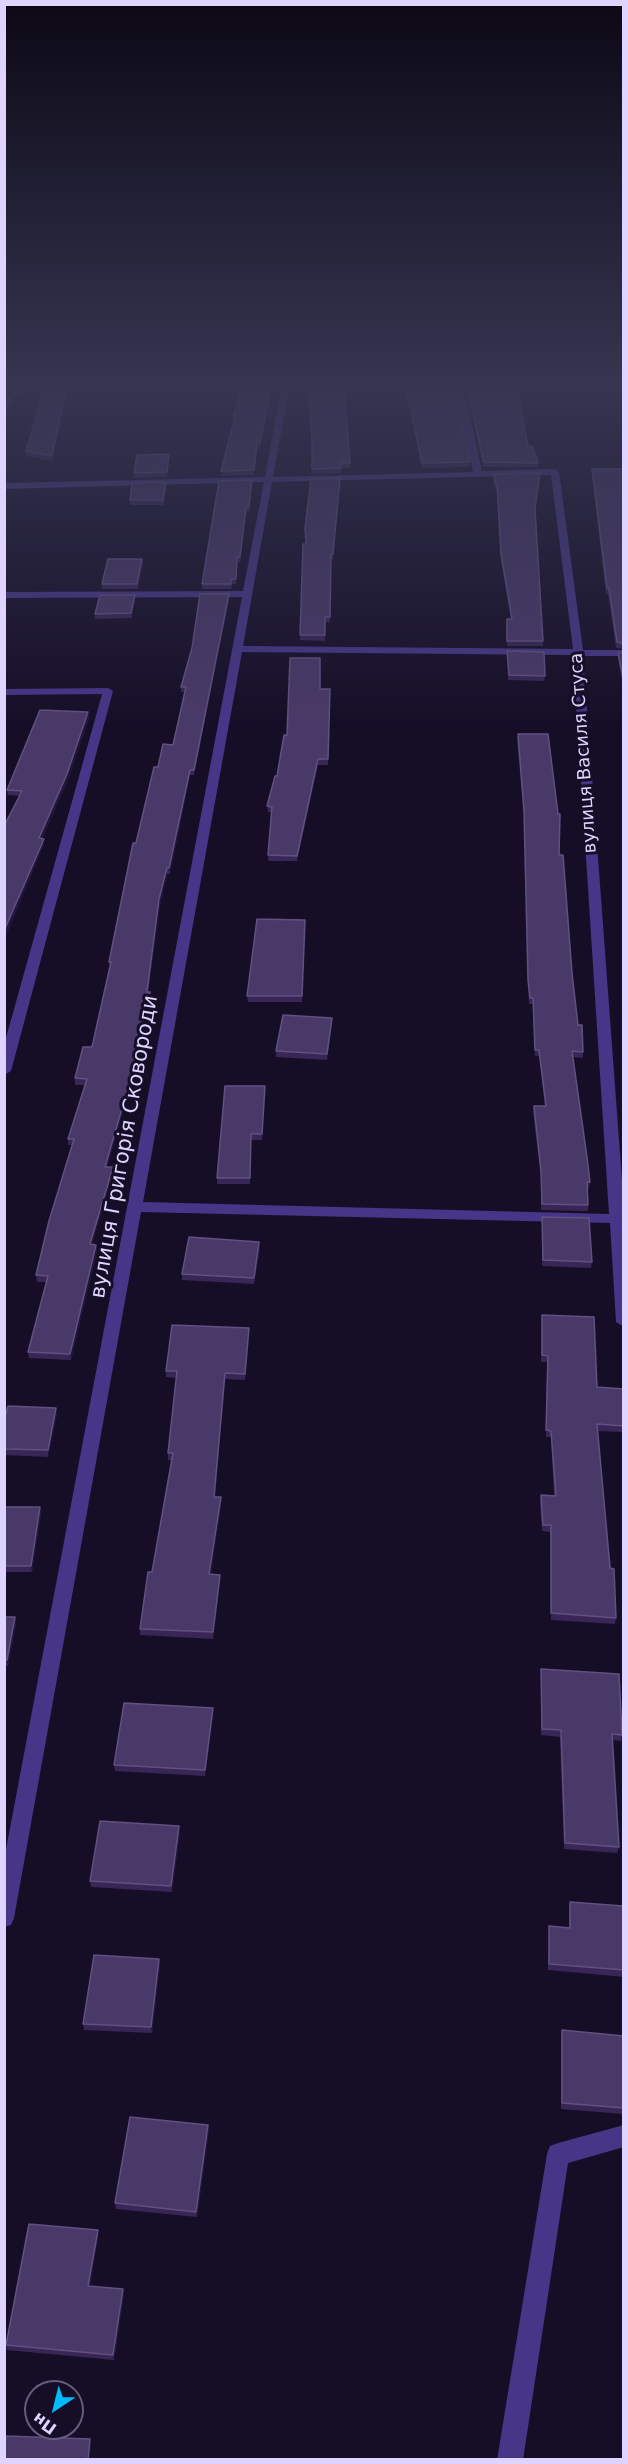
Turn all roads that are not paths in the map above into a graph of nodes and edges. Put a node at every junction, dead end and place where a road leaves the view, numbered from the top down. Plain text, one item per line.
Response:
1 (265, 499) edge
2 (558, 499) edge
3 (248, 594) junction
4 (4, 595) edge
5 (238, 649) junction
6 (578, 652) junction
7 (624, 653) edge
8 (4, 692) edge
9 (4, 1071) edge
10 (135, 1207) junction
11 (620, 1219) edge
12 (624, 1322) edge
13 (4, 1918) edge
14 (624, 2136) edge
15 (510, 2460) edge

1 - 3 street, вулиця Григорія Сковороди
2 - 6 street, вулиця Василя Стуса
3 - 4 street
3 - 5 street, вулиця Григорія Сковороди
5 - 6 street
5 - 10 street, вулиця Григорія Сковороди
6 - 7 street
6 - 11 street, вулиця Василя Стуса
8 - 9 street
10 - 11 street
10 - 13 street, вулиця Григорія Сковороди
11 - 12 street, вулиця Василя Стуса
14 - 15 street

